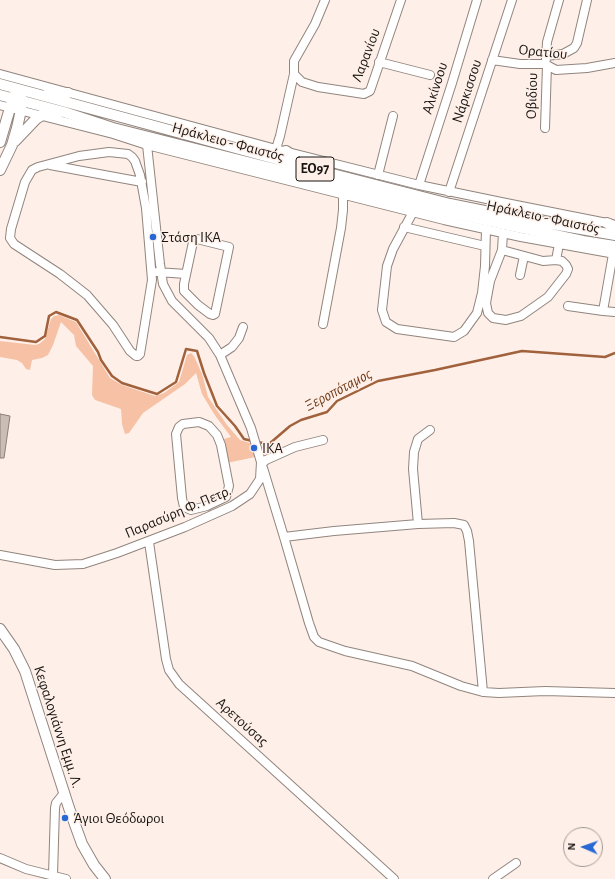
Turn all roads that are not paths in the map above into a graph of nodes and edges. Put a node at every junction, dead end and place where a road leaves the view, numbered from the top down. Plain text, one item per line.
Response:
1 (325, 0) edge
2 (400, 0) edge
3 (477, 0) edge
4 (512, 0) edge
5 (559, 0) edge
6 (587, 0) edge
7 (492, 60) junction
8 (380, 62) junction
9 (546, 62) junction
10 (615, 63) edge
11 (0, 74) edge
12 (294, 74) junction
13 (430, 75) dead end
14 (0, 80) edge
15 (4, 85) edge
16 (19, 89) junction
17 (68, 92) junction
18 (0, 94) edge
19 (38, 94) junction
20 (0, 98) edge
21 (13, 104) edge
22 (64, 112) junction
23 (42, 115) junction
24 (393, 116) dead end
25 (545, 128) dead end
26 (0, 142) edge
27 (12, 144) junction
28 (147, 145) junction
29 (197, 149) junction
30 (281, 150) junction
31 (217, 162) junction
32 (46, 165) junction
33 (313, 168) junction
34 (0, 170) edge
35 (378, 174) junction
36 (142, 182) junction
37 (419, 185) junction
38 (449, 192) junction
39 (343, 195) junction
40 (412, 212) junction
41 (613, 223) edge
42 (404, 227) junction
43 (486, 229) junction
44 (503, 233) junction
45 (615, 235) edge
46 (559, 244) junction
47 (485, 246) junction
48 (580, 248) joint
49 (502, 250) junction
50 (615, 250) edge
51 (524, 256) junction
52 (556, 260) junction
53 (151, 272) junction
54 (161, 272) junction
55 (186, 274) junction
56 (520, 275) dead end
57 (163, 284) junction
58 (151, 287) junction
59 (568, 306) dead end
60 (603, 311) junction
61 (615, 312) edge
62 (323, 324) dead end
63 (243, 327) dead end
64 (220, 355) junction
65 (430, 430) dead end
66 (323, 440) dead end
67 (261, 463) junction
68 (207, 506) junction
69 (209, 518) junction
70 (418, 524) junction
71 (284, 537) junction
72 (149, 542) junction
73 (0, 555) edge
74 (0, 629) edge
75 (483, 692) junction
76 (615, 693) edge
77 (64, 793) junction
78 (0, 858) edge
79 (516, 863) dead end
80 (38, 875) edge
81 (53, 875) junction
82 (66, 879) edge
83 (105, 879) edge
84 (394, 879) edge
85 (493, 879) edge

1 - 12 street
2 - 8 street, Λαρανίου
3 - 37 street, Αλκίνοου
4 - 7 street, Νάρκισσου
5 - 9 street, Οβιδίου
6 - 9 street
7 - 9 street, Ορατίου
7 - 38 street, Νάρκισσου
8 - 12 street, Λαρανίου
8 - 13 street
9 - 10 street, Ορατίου
9 - 25 street, Οβιδίου
11 - 17 street
12 - 30 street
14 - 15 main road
15 - 16 main road, Ηράκλειο - Φαιστός / ΕΟ97
16 - 19 main road, Ηράκλειο - Φαιστός / ΕΟ97
16 - 21 main road
17 - 19 main road
17 - 30 street
18 - 21 main road, Ηράκλειο - Φαιστός / ΕΟ97
19 - 33 main road, Ηράκλειο - Φαιστός / ΕΟ97
20 - 21 main road
21 - 22 main road, Ηράκλειο - Φαιστός / ΕΟ97
21 - 23 main road
21 - 26 main road
21 - 27 main road
22 - 23 main road
22 - 29 main road, Ηράκλειο - Φαιστός / ΕΟ97
23 - 27 main road
23 - 28 street
24 - 35 street
27 - 34 main road
28 - 31 street
28 - 54 street, Παρασύρη Φ. Πετρ.
29 - 31 main road
29 - 50 main road, Ηράκλειο - Φαιστός / ΕΟ97
30 - 33 main road
30 - 35 street
31 - 39 street
32 - 36 street
32 - 36 street
32 - 58 street
33 - 45 main road, Ηράκλειο - Φαιστός / ΕΟ97
35 - 37 street
36 - 53 street
37 - 38 street
38 - 41 street
39 - 40 street
39 - 62 street
40 - 42 street
40 - 43 street
42 - 47 street
42 - 47 street
43 - 44 street
43 - 47 street
44 - 46 street
44 - 49 street
46 - 48 street
46 - 52 street
48 - 50 main road
49 - 51 street
49 - 52 street
50 - 60 street
51 - 52 street
51 - 56 street
53 - 54 street
53 - 58 street
54 - 55 street
54 - 57 street, Παρασύρη Φ. Πετρ.
55 - 55 street
57 - 58 street
57 - 64 street, Παρασύρη Φ. Πετρ.
59 - 60 street
60 - 61 street
63 - 64 street
64 - 67 street, Παρασύρη Φ. Πετρ.
65 - 70 street
66 - 67 street
67 - 69 street, Παρασύρη Φ. Πετρ.
67 - 71 street
68 - 68 street
68 - 69 street
69 - 72 street, Παρασύρη Φ. Πετρ.
70 - 71 street
70 - 75 street
71 - 75 street
72 - 73 street, Παρασύρη Φ. Πετρ.
72 - 84 street, Αρετούσας
74 - 77 main road, Κεφαλογιάννη Εμμ. Λ.
75 - 76 street
77 - 81 street
77 - 83 main road, Κεφαλογιάννη Εμμ. Λ.
78 - 80 street
79 - 85 street
80 - 81 street
81 - 82 street

